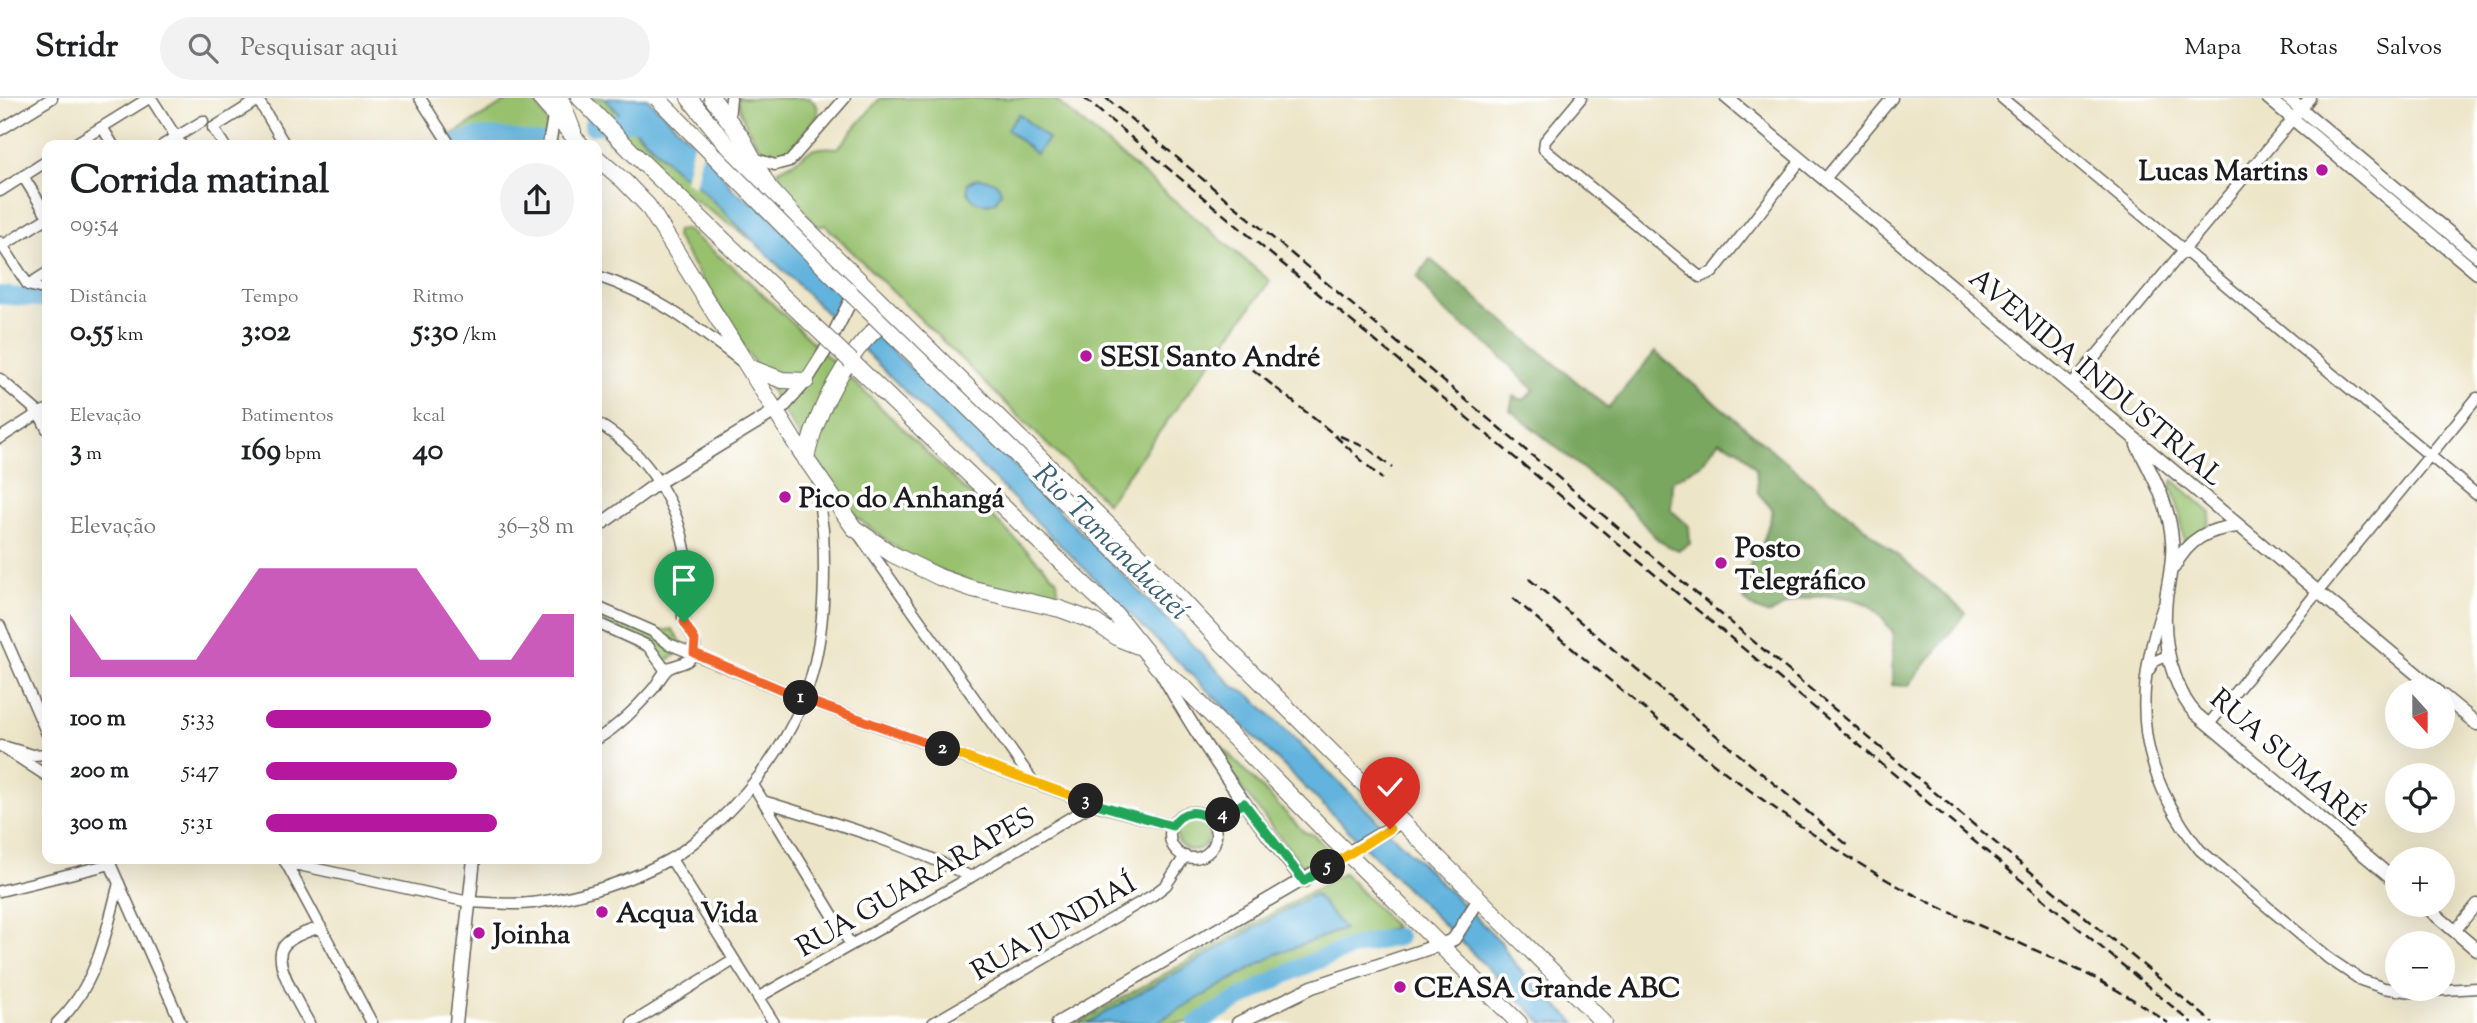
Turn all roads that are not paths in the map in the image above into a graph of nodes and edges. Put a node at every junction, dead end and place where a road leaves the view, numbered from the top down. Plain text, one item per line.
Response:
1 (52, 98) edge
2 (150, 98) edge
3 (421, 98) edge
4 (540, 98) edge
5 (559, 98) edge
6 (580, 98) edge
7 (657, 98) edge
8 (689, 98) edge
9 (845, 98) edge
10 (1581, 98) edge
11 (1727, 98) edge
12 (1892, 98) edge
13 (2002, 98) edge
14 (2268, 98) edge
15 (2288, 98) edge
16 (2310, 98) edge
17 (257, 99) edge
18 (720, 100) edge
19 (33, 103) edge
20 (2297, 114) junction
21 (554, 116) junction
22 (202, 121) dead end
23 (102, 127) junction
24 (0, 130) edge
25 (81, 140) edge
26 (110, 140) edge
27 (177, 140) edge
28 (179, 140) edge
29 (221, 140) edge
30 (282, 140) edge
31 (447, 140) edge
32 (550, 140) edge
33 (576, 140) edge
34 (579, 140) edge
35 (753, 158) junction
36 (1801, 160) junction
37 (602, 162) edge
38 (42, 164) edge
39 (23, 176) junction
40 (1824, 180) junction
41 (769, 188) junction
42 (0, 191) edge
43 (42, 208) edge
44 (42, 219) edge
45 (1, 244) edge
46 (2183, 249) junction
47 (2477, 257) edge
48 (2477, 272) edge
49 (42, 276) edge
50 (602, 278) edge
51 (860, 281) junction
52 (28, 285) junction
53 (42, 289) edge
54 (895, 316) junction
55 (748, 367) junction
56 (0, 379) edge
57 (806, 381) junction
58 (2071, 386) junction
59 (2477, 398) edge
60 (42, 411) edge
61 (776, 412) junction
62 (42, 414) edge
63 (602, 427) edge
64 (0, 438) edge
65 (2133, 438) junction
66 (2430, 456) junction
67 (806, 460) junction
68 (659, 482) junction
69 (829, 492) junction
70 (2477, 495) edge
71 (602, 523) edge
72 (2238, 526) junction
73 (854, 528) junction
74 (2172, 570) junction
75 (2317, 592) junction
76 (2166, 596) junction
77 (602, 609) edge
78 (602, 625) edge
79 (0, 626) edge
80 (1223, 644) junction
81 (1141, 647) junction
82 (694, 653) junction
83 (2167, 656) junction
84 (1158, 667) junction
85 (666, 671) junction
86 (2146, 675) junction
87 (2422, 679) edge
88 (804, 699) junction
89 (2455, 706) edge
90 (42, 723) edge
91 (2208, 724) junction
92 (2477, 724) edge
93 (602, 735) edge
94 (1, 745) edge
95 (42, 754) edge
96 (42, 773) edge
97 (1032, 781) junction
98 (753, 785) junction
99 (763, 801) junction
100 (1244, 803) junction
101 (1093, 804) junction
102 (1212, 822) junction
103 (1172, 826) junction
104 (1395, 826) junction
105 (1355, 850) junction
106 (1185, 856) junction
107 (671, 859) junction
108 (102, 864) edge
109 (111, 864) edge
110 (287, 864) edge
111 (303, 864) edge
112 (474, 864) edge
113 (2385, 872) edge
114 (971, 877) junction
115 (1304, 881) junction
116 (119, 883) junction
117 (0, 891) edge
118 (470, 902) junction
119 (2477, 904) edge
120 (1475, 906) junction
121 (2438, 917) edge
122 (321, 927) junction
123 (2455, 931) junction
124 (1447, 942) junction
125 (851, 945) junction
126 (2477, 950) edge
127 (734, 960) junction
128 (2477, 988) edge
129 (759, 997) junction
130 (58, 1023) edge
131 (181, 1023) edge
132 (309, 1023) edge
133 (372, 1023) edge
134 (456, 1023) edge
135 (632, 1023) edge
136 (774, 1023) edge
137 (933, 1023) edge
138 (1058, 1023) edge
139 (1238, 1023) edge
140 (1519, 1023) edge
141 (1604, 1023) edge

1 - 19 street
2 - 23 street
2 - 27 street
3 - 31 street
4 - 21 highway
5 - 21 highway
5 - 34 highway
6 - 81 highway, bridge
7 - 80 highway, bridge
8 - 41 highway
9 - 35 street
10 - 36 street
11 - 36 main road, AVENIDA INDUSTRIAL
12 - 40 street
13 - 46 street
14 - 20 main road
15 - 20 main road
16 - 20 street
17 - 29 street
17 - 30 street
18 - 35 highway
19 - 24 street
20 - 46 street
20 - 47 main road
20 - 48 main road
21 - 32 main road
21 - 33 highway
22 - 28 street
23 - 25 street
23 - 26 street
35 - 41 highway
36 - 40 main road, AVENIDA INDUSTRIAL
37 - 55 highway
38 - 39 street
39 - 42 street
39 - 43 street
40 - 58 main road, AVENIDA INDUSTRIAL
41 - 51 highway
44 - 45 street
45 - 52 street
46 - 58 street
46 - 66 street
49 - 52 street
50 - 55 street
51 - 54 highway
51 - 57 main road
52 - 53 street
54 - 67 highway
54 - 80 highway
55 - 57 highway
55 - 61 highway
56 - 60 street
57 - 61 main road
58 - 65 main road, AVENIDA INDUSTRIAL
59 - 66 street
61 - 67 highway
61 - 68 main road
62 - 64 street
63 - 68 street
65 - 72 main road, AVENIDA INDUSTRIAL
65 - 74 main road, RUA SUMARÉ
66 - 70 street
66 - 75 street
67 - 69 highway
68 - 71 main road
68 - 82 street
69 - 73 highway
69 - 88 street
72 - 74 main road, RUA SUMARÉ
72 - 75 main road, AVENIDA INDUSTRIAL
73 - 81 highway
73 - 97 street
74 - 76 main road, RUA SUMARÉ
75 - 87 main road, AVENIDA INDUSTRIAL
75 - 91 street
76 - 83 main road, RUA SUMARÉ
76 - 86 street
77 - 82 street
78 - 85 street
79 - 90 street
80 - 104 highway
81 - 84 highway
82 - 85 street
82 - 88 street
83 - 86 street
83 - 91 main road, RUA SUMARÉ
84 - 100 main road
84 - 105 highway
85 - 93 street
86 - 128 street
88 - 97 street
88 - 98 street
89 - 92 main road
91 - 113 main road, RUA SUMARÉ
94 - 95 street
94 - 96 street
97 - 101 street
98 - 99 street
98 - 107 street
99 - 114 street
99 - 125 street
100 - 102 street
100 - 115 main road
101 - 103 street
101 - 114 street, RUA GUARARAPES
102 - 103 street
102 - 106 street
103 - 106 street
104 - 105 main road
104 - 120 highway
105 - 115 main road
105 - 124 highway
106 - 137 street, RUA JUNDIAÍ
107 - 118 street
107 - 127 street
108 - 117 street
109 - 116 street
110 - 122 street
111 - 118 street
112 - 118 main road
114 - 125 street, RUA GUARARAPES
115 - 138 main road
116 - 130 street
116 - 131 street
118 - 134 main road
119 - 123 street
120 - 124 main road
120 - 141 highway
121 - 123 main road
122 - 132 street
122 - 133 street
123 - 126 main road
124 - 139 main road
124 - 140 highway
125 - 129 street, RUA GUARARAPES
127 - 129 street
127 - 135 street
129 - 136 street

